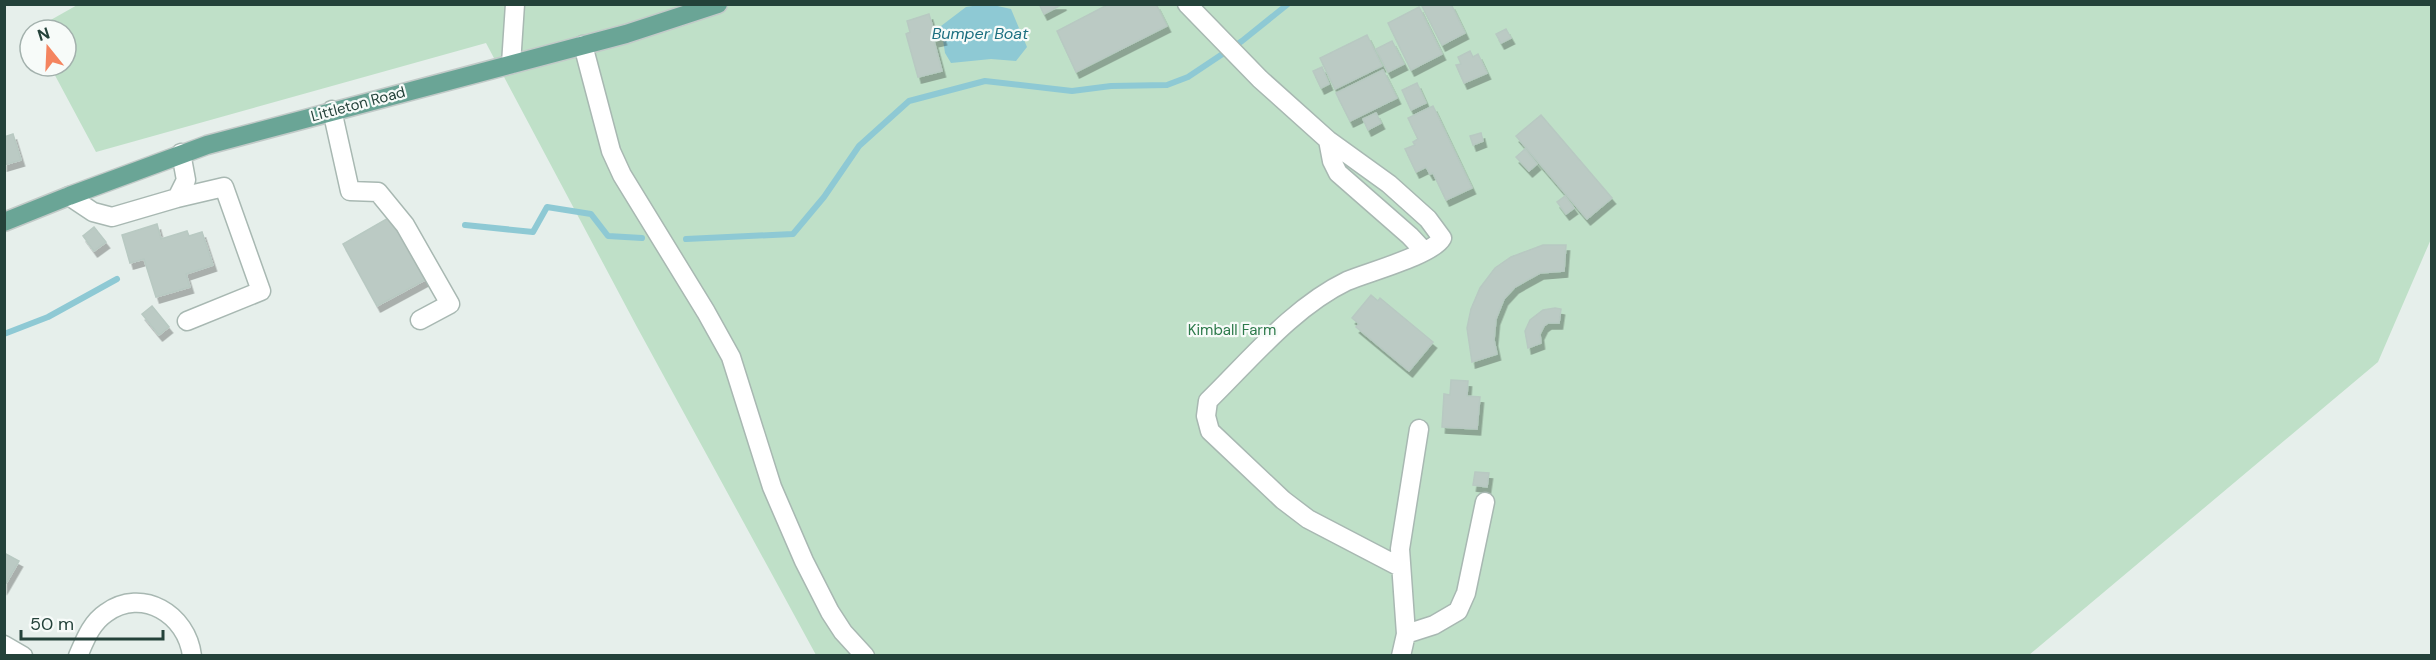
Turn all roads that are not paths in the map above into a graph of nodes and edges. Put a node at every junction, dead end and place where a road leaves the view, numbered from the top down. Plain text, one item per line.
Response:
1 (515, 4) edge
2 (718, 4) edge
3 (1191, 10) edge
4 (583, 45) junction
5 (511, 64) junction
6 (332, 110) junction
7 (1328, 140) junction
8 (181, 153) junction
9 (69, 196) junction
10 (177, 198) junction
11 (4, 222) edge
12 (1424, 251) junction
13 (420, 320) dead end
14 (187, 321) dead end
15 (1419, 429) dead end
16 (1485, 502) dead end
17 (1400, 567) junction
18 (1406, 634) junction
19 (4, 645) edge
20 (23, 656) edge
21 (78, 656) edge
22 (192, 656) edge
23 (865, 656) edge
24 (1401, 656) edge

1 - 5 street
2 - 4 main road, Littleton Road
3 - 7 street
4 - 5 main road, Littleton Road
4 - 23 street
5 - 6 main road, Littleton Road
6 - 8 main road, Littleton Road
6 - 13 street
7 - 12 street
7 - 12 street
8 - 9 main road, Littleton Road
8 - 10 street
9 - 10 street
9 - 11 main road, Littleton Road
10 - 14 street
12 - 17 street
15 - 17 street
16 - 18 street
17 - 18 street
18 - 24 street
19 - 20 street
21 - 22 street

